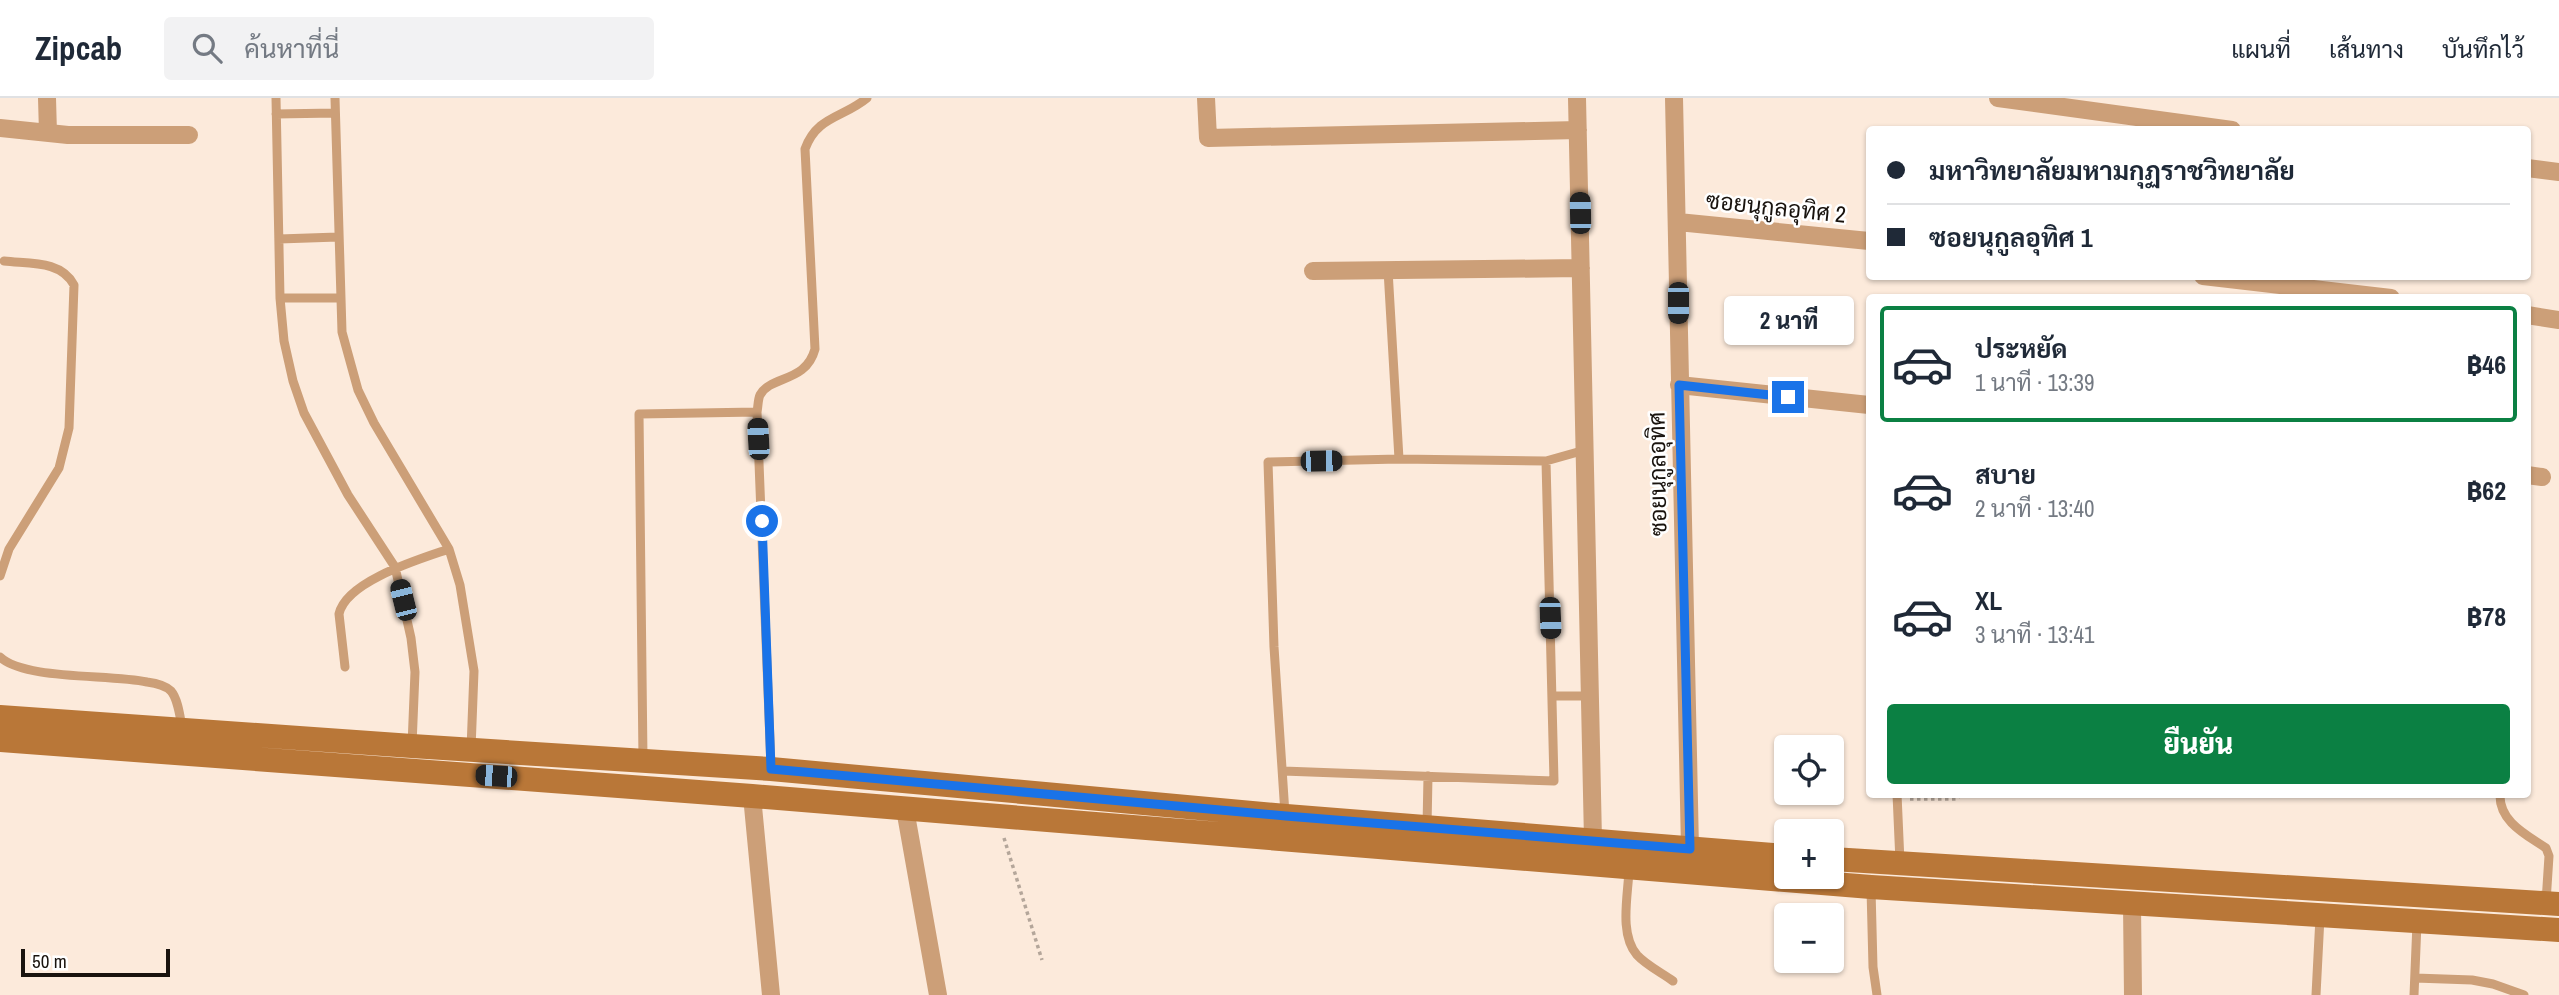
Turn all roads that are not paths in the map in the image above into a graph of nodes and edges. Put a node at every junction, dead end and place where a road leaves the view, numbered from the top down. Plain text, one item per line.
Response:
1 (47, 98) edge
2 (276, 98) edge
3 (335, 98) edge
4 (867, 98) edge
5 (1206, 98) edge
6 (1577, 98) edge
7 (1674, 98) edge
8 (1998, 98) edge
9 (335, 113) junction
10 (276, 114) junction
11 (2203, 126) edge
12 (0, 128) edge
13 (1578, 130) junction
14 (47, 132) junction
15 (189, 135) dead end
16 (2531, 168) edge
17 (2559, 172) edge
18 (1678, 222) junction
19 (338, 237) junction
20 (279, 239) junction
21 (1866, 241) edge
22 (4, 261) dead end
23 (1581, 268) junction
24 (1388, 270) junction
25 (1313, 271) dead end
26 (2237, 280) edge
27 (2357, 294) edge
28 (280, 298) junction
29 (340, 298) junction
30 (2531, 316) edge
31 (2559, 320) edge
32 (1679, 385) junction
33 (1866, 405) edge
34 (757, 412) junction
35 (1585, 450) junction
36 (1399, 459) junction
37 (1546, 461) junction
38 (449, 549) junction
39 (395, 567) junction
40 (0, 576) edge
41 (0, 657) edge
42 (345, 667) dead end
43 (1552, 696) junction
44 (1591, 696) junction
45 (0, 717) edge
46 (183, 729) junction
47 (0, 740) edge
48 (412, 758) junction
49 (643, 761) junction
50 (471, 762) junction
51 (771, 769) junction
52 (1283, 771) junction
53 (1428, 776) junction
54 (752, 796) junction
55 (1897, 798) edge
56 (2500, 798) edge
57 (905, 809) junction
58 (1286, 816) junction
59 (1427, 828) junction
60 (1593, 840) junction
61 (1690, 849) junction
62 (1774, 855) edge
63 (1844, 860) edge
64 (1900, 864) junction
65 (1591, 865) junction
66 (1629, 868) junction
67 (1871, 887) junction
68 (2403, 895) junction
69 (2553, 904) edge
70 (2132, 905) junction
71 (2320, 915) junction
72 (2410, 921) junction
73 (2559, 930) edge
74 (2415, 978) junction
75 (1673, 981) dead end
76 (2518, 994) edge
77 (771, 995) edge
78 (938, 995) edge
79 (1877, 995) edge
80 (2133, 995) edge
81 (2316, 995) edge
82 (2414, 995) edge

1 - 14 street
2 - 10 lane
3 - 9 lane
4 - 34 lane
5 - 13 street
6 - 13 street
7 - 18 street, ซอยนุกูลอุทิศ
8 - 11 street
9 - 10 lane
9 - 19 lane
10 - 20 lane
12 - 14 street
13 - 23 street
14 - 15 street
16 - 17 street
18 - 21 street, ซอยนุกูลอุทิศ 2
18 - 32 street, ซอยนุกูลอุทิศ
19 - 20 lane
19 - 29 lane
20 - 28 lane
22 - 40 lane
23 - 24 street
23 - 35 street
24 - 25 street
24 - 36 lane
26 - 27 street
28 - 29 lane
28 - 39 lane
29 - 38 lane
30 - 31 street
32 - 33 street
32 - 61 street, ซอยนุกูลอุทิศ
34 - 49 lane
34 - 51 lane
35 - 37 lane
35 - 44 street
36 - 37 lane
36 - 52 lane
37 - 43 lane
38 - 39 lane
38 - 50 lane
39 - 42 lane
39 - 48 lane
41 - 46 lane
43 - 44 lane
43 - 53 lane
44 - 60 street
45 - 46 main road
46 - 48 main road
47 - 48 main road
48 - 50 main road
49 - 50 main road
49 - 51 main road
50 - 54 main road
51 - 58 main road
52 - 53 lane
52 - 58 lane
53 - 59 lane
54 - 57 main road
54 - 77 street
55 - 64 lane
56 - 69 lane
57 - 65 main road
57 - 78 street
58 - 59 main road
59 - 60 main road
60 - 61 main road
60 - 65 main road
61 - 62 main road
63 - 64 main road
64 - 68 main road
65 - 66 main road
66 - 67 main road
66 - 75 lane
67 - 70 main road
67 - 79 lane
68 - 69 main road
68 - 72 main road
70 - 71 main road
70 - 80 street
71 - 72 main road
71 - 81 lane
72 - 73 main road
72 - 74 lane
74 - 76 lane
74 - 82 lane

